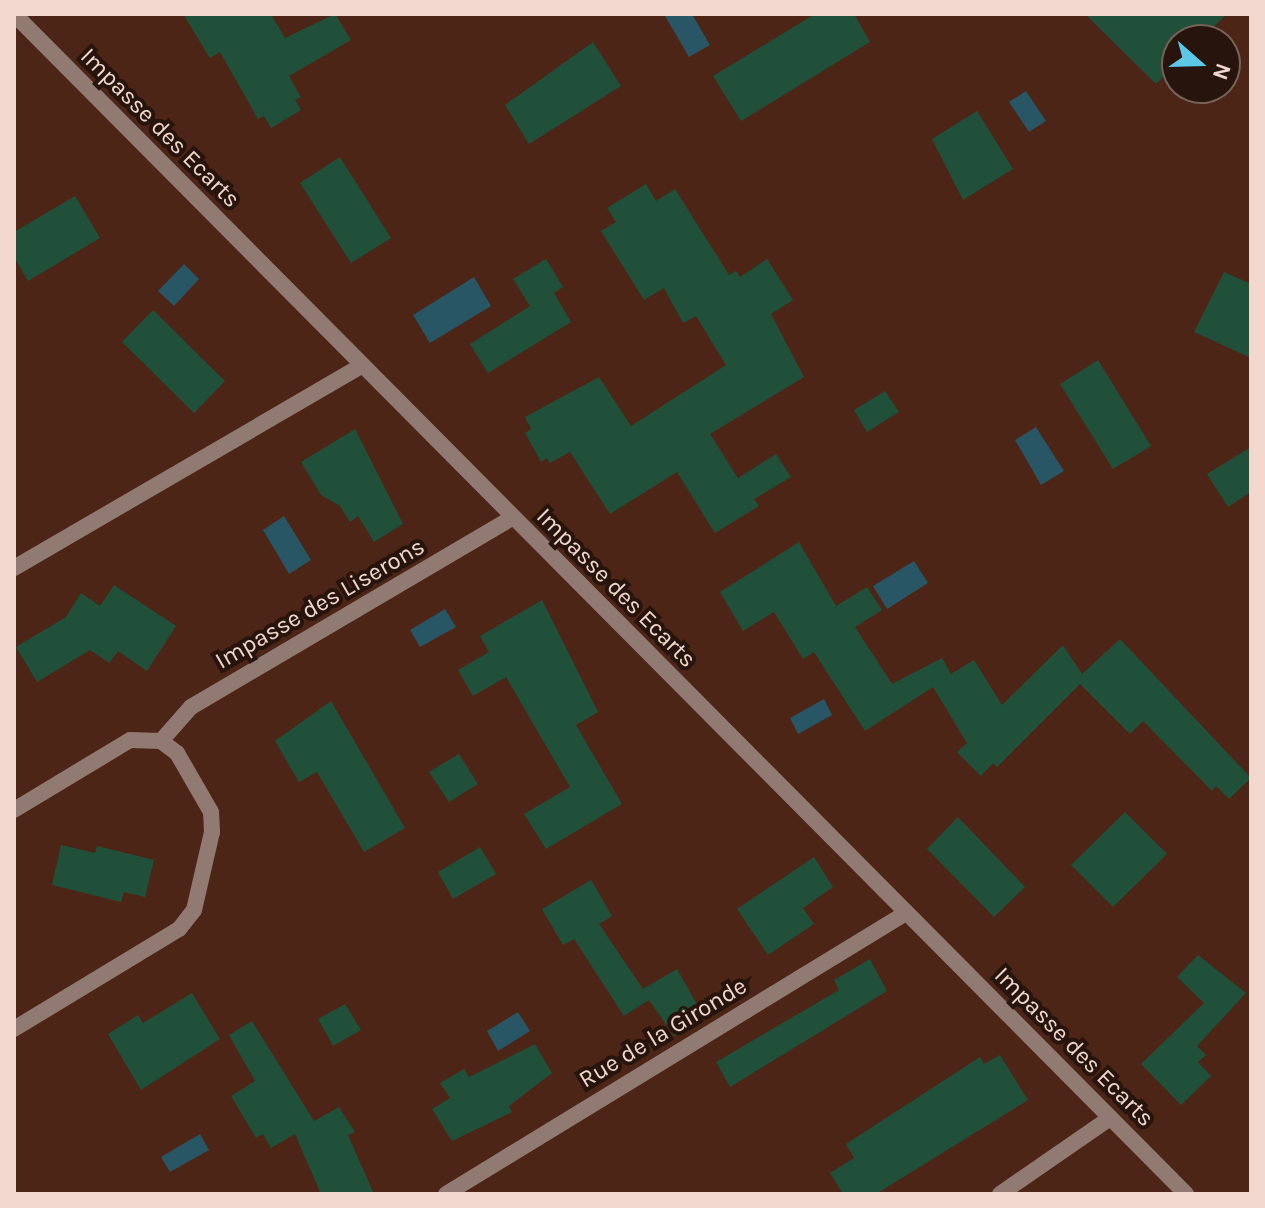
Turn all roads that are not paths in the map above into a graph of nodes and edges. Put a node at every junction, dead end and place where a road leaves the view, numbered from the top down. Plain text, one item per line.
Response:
1 (14, 14) edge
2 (361, 366) junction
3 (513, 517) junction
4 (14, 568) edge
5 (161, 741) junction
6 (14, 810) edge
7 (906, 913) junction
8 (14, 1029) edge
9 (1110, 1118) junction
10 (446, 1194) edge
11 (1000, 1194) edge
12 (1186, 1194) edge

1 - 2 street, Impasse des Ecarts
2 - 3 street, Impasse des Ecarts
2 - 4 street
3 - 5 street, Impasse des Liserons
3 - 7 street, Impasse des Ecarts
5 - 6 street
5 - 8 street
7 - 9 street, Impasse des Ecarts
7 - 10 street, Rue de la Gironde
9 - 11 street
9 - 12 street, Impasse des Ecarts

